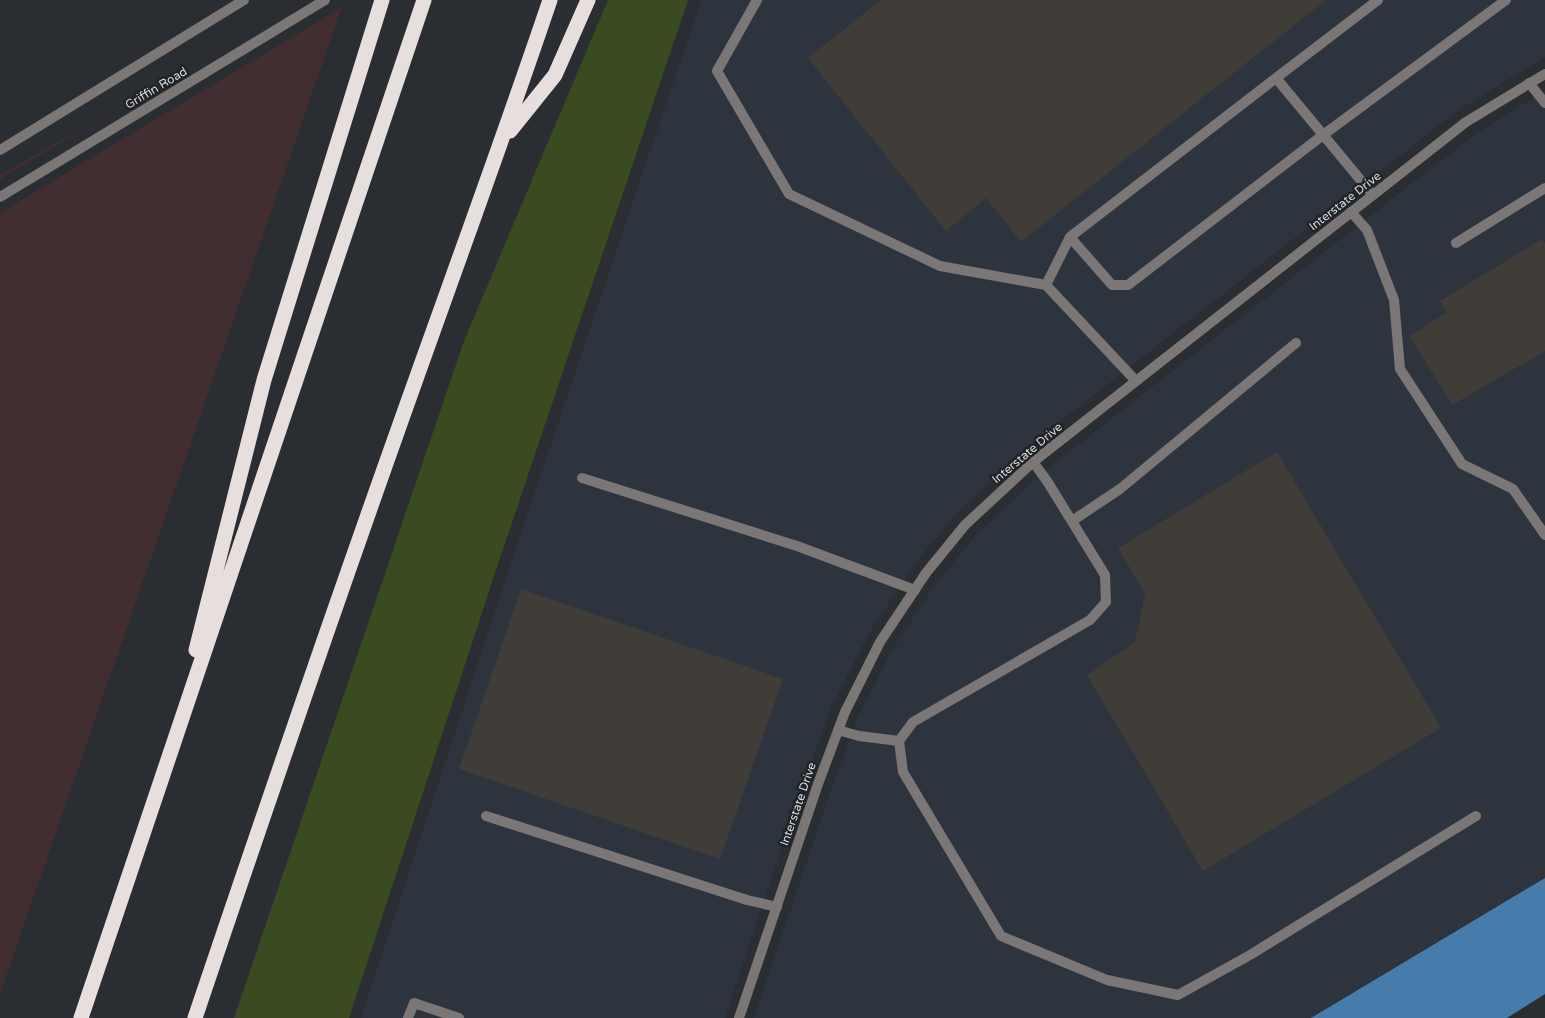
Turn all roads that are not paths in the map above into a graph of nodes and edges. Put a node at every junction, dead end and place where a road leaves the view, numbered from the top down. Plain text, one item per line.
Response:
1 (244, 0) edge
2 (325, 0) edge
3 (382, 0) edge
4 (424, 0) edge
5 (550, 0) edge
6 (588, 0) edge
7 (757, 0) edge
8 (1378, 0) edge
9 (1506, 0) edge
10 (1545, 74) edge
11 (1276, 78) junction
12 (1529, 84) junction
13 (1545, 103) edge
14 (1323, 135) junction
15 (502, 140) junction
16 (0, 150) edge
17 (1545, 188) edge
18 (1373, 195) junction
19 (0, 196) edge
20 (1352, 212) junction
21 (1070, 236) junction
22 (1456, 243) dead end
23 (1046, 285) junction
24 (1296, 343) dead end
25 (1136, 381) junction
26 (1033, 462) junction
27 (582, 478) dead end
28 (1072, 522) junction
29 (1545, 536) edge
30 (915, 590) junction
31 (838, 730) junction
32 (899, 741) junction
33 (168, 761) junction
34 (486, 816) dead end
35 (1476, 816) dead end
36 (777, 906) junction
37 (81, 1018) edge
38 (195, 1018) edge
39 (408, 1018) edge
40 (460, 1018) edge
41 (739, 1018) edge

1 - 16 street
2 - 19 street, Griffin Road
3 - 33 highway
4 - 33 highway
5 - 15 highway
6 - 15 highway
7 - 23 street
8 - 11 street
9 - 14 street
10 - 12 street, Interstate Drive
11 - 14 street
11 - 21 street
12 - 13 street
12 - 18 street, Interstate Drive
14 - 18 street
14 - 21 street
15 - 38 highway
17 - 22 street
18 - 20 street, Interstate Drive
20 - 25 street, Interstate Drive
20 - 29 street
21 - 23 street
23 - 25 street
24 - 28 street
25 - 26 street, Interstate Drive
26 - 28 street
26 - 30 street, Interstate Drive
27 - 30 street
28 - 32 street
30 - 31 street, Interstate Drive
31 - 32 street
31 - 36 street, Interstate Drive
32 - 35 street
33 - 37 highway
34 - 36 street
36 - 41 street, Interstate Drive
39 - 40 street

